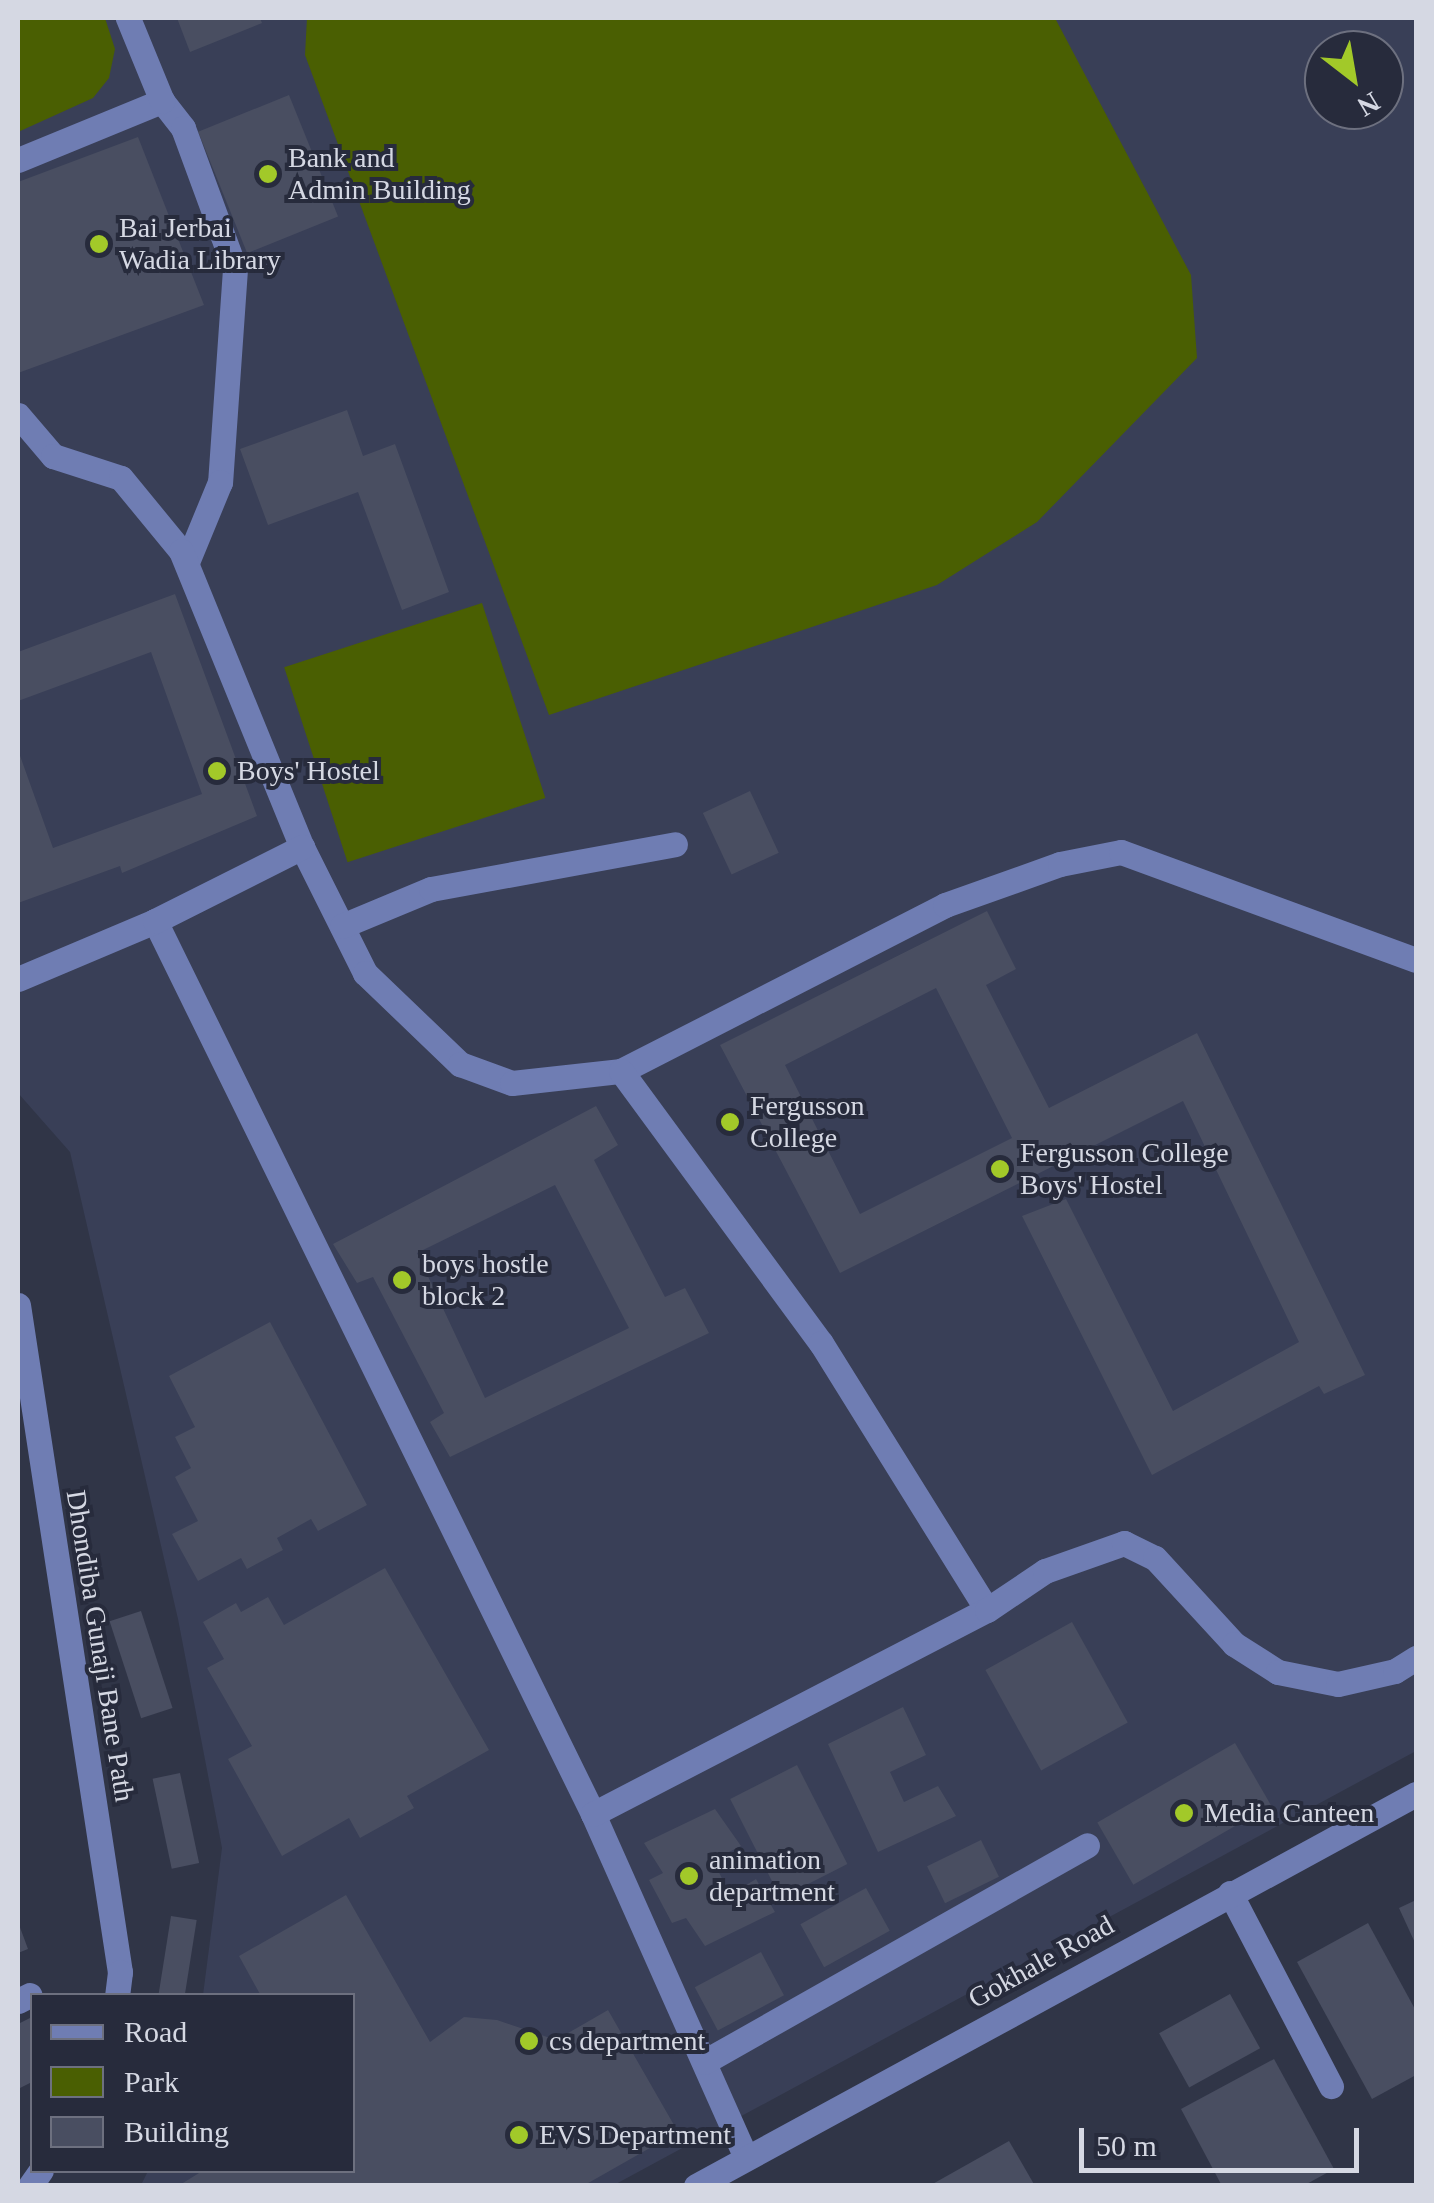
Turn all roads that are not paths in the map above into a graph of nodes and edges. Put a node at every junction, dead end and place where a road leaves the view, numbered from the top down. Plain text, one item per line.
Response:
1 (128, 18) edge
2 (162, 101) junction
3 (18, 160) edge
4 (18, 415) edge
5 (187, 562) junction
6 (675, 844) dead end
7 (302, 847) junction
8 (155, 920) junction
9 (342, 926) junction
10 (1416, 960) edge
11 (18, 979) edge
12 (621, 1072) junction
13 (18, 1305) edge
14 (987, 1610) junction
15 (1416, 1658) edge
16 (1416, 1794) edge
17 (593, 1814) junction
18 (1087, 1846) dead end
19 (1230, 1893) junction
20 (118, 1993) edge
21 (704, 2062) junction
22 (1331, 2086) dead end
23 (746, 2158) junction
24 (696, 2186) edge

1 - 2 street
2 - 3 street
2 - 5 street
4 - 5 street
5 - 7 street
6 - 9 street
7 - 8 street
7 - 9 street
8 - 11 street
8 - 17 street
9 - 12 street
10 - 12 street
12 - 14 street
13 - 20 street, Dhondiba Gunaji Bane Path
14 - 15 street
14 - 17 street
16 - 19 street, Gokhale Road
17 - 21 street
18 - 21 street
19 - 22 street
19 - 23 street, Gokhale Road
21 - 23 street
23 - 24 street, Gokhale Road

